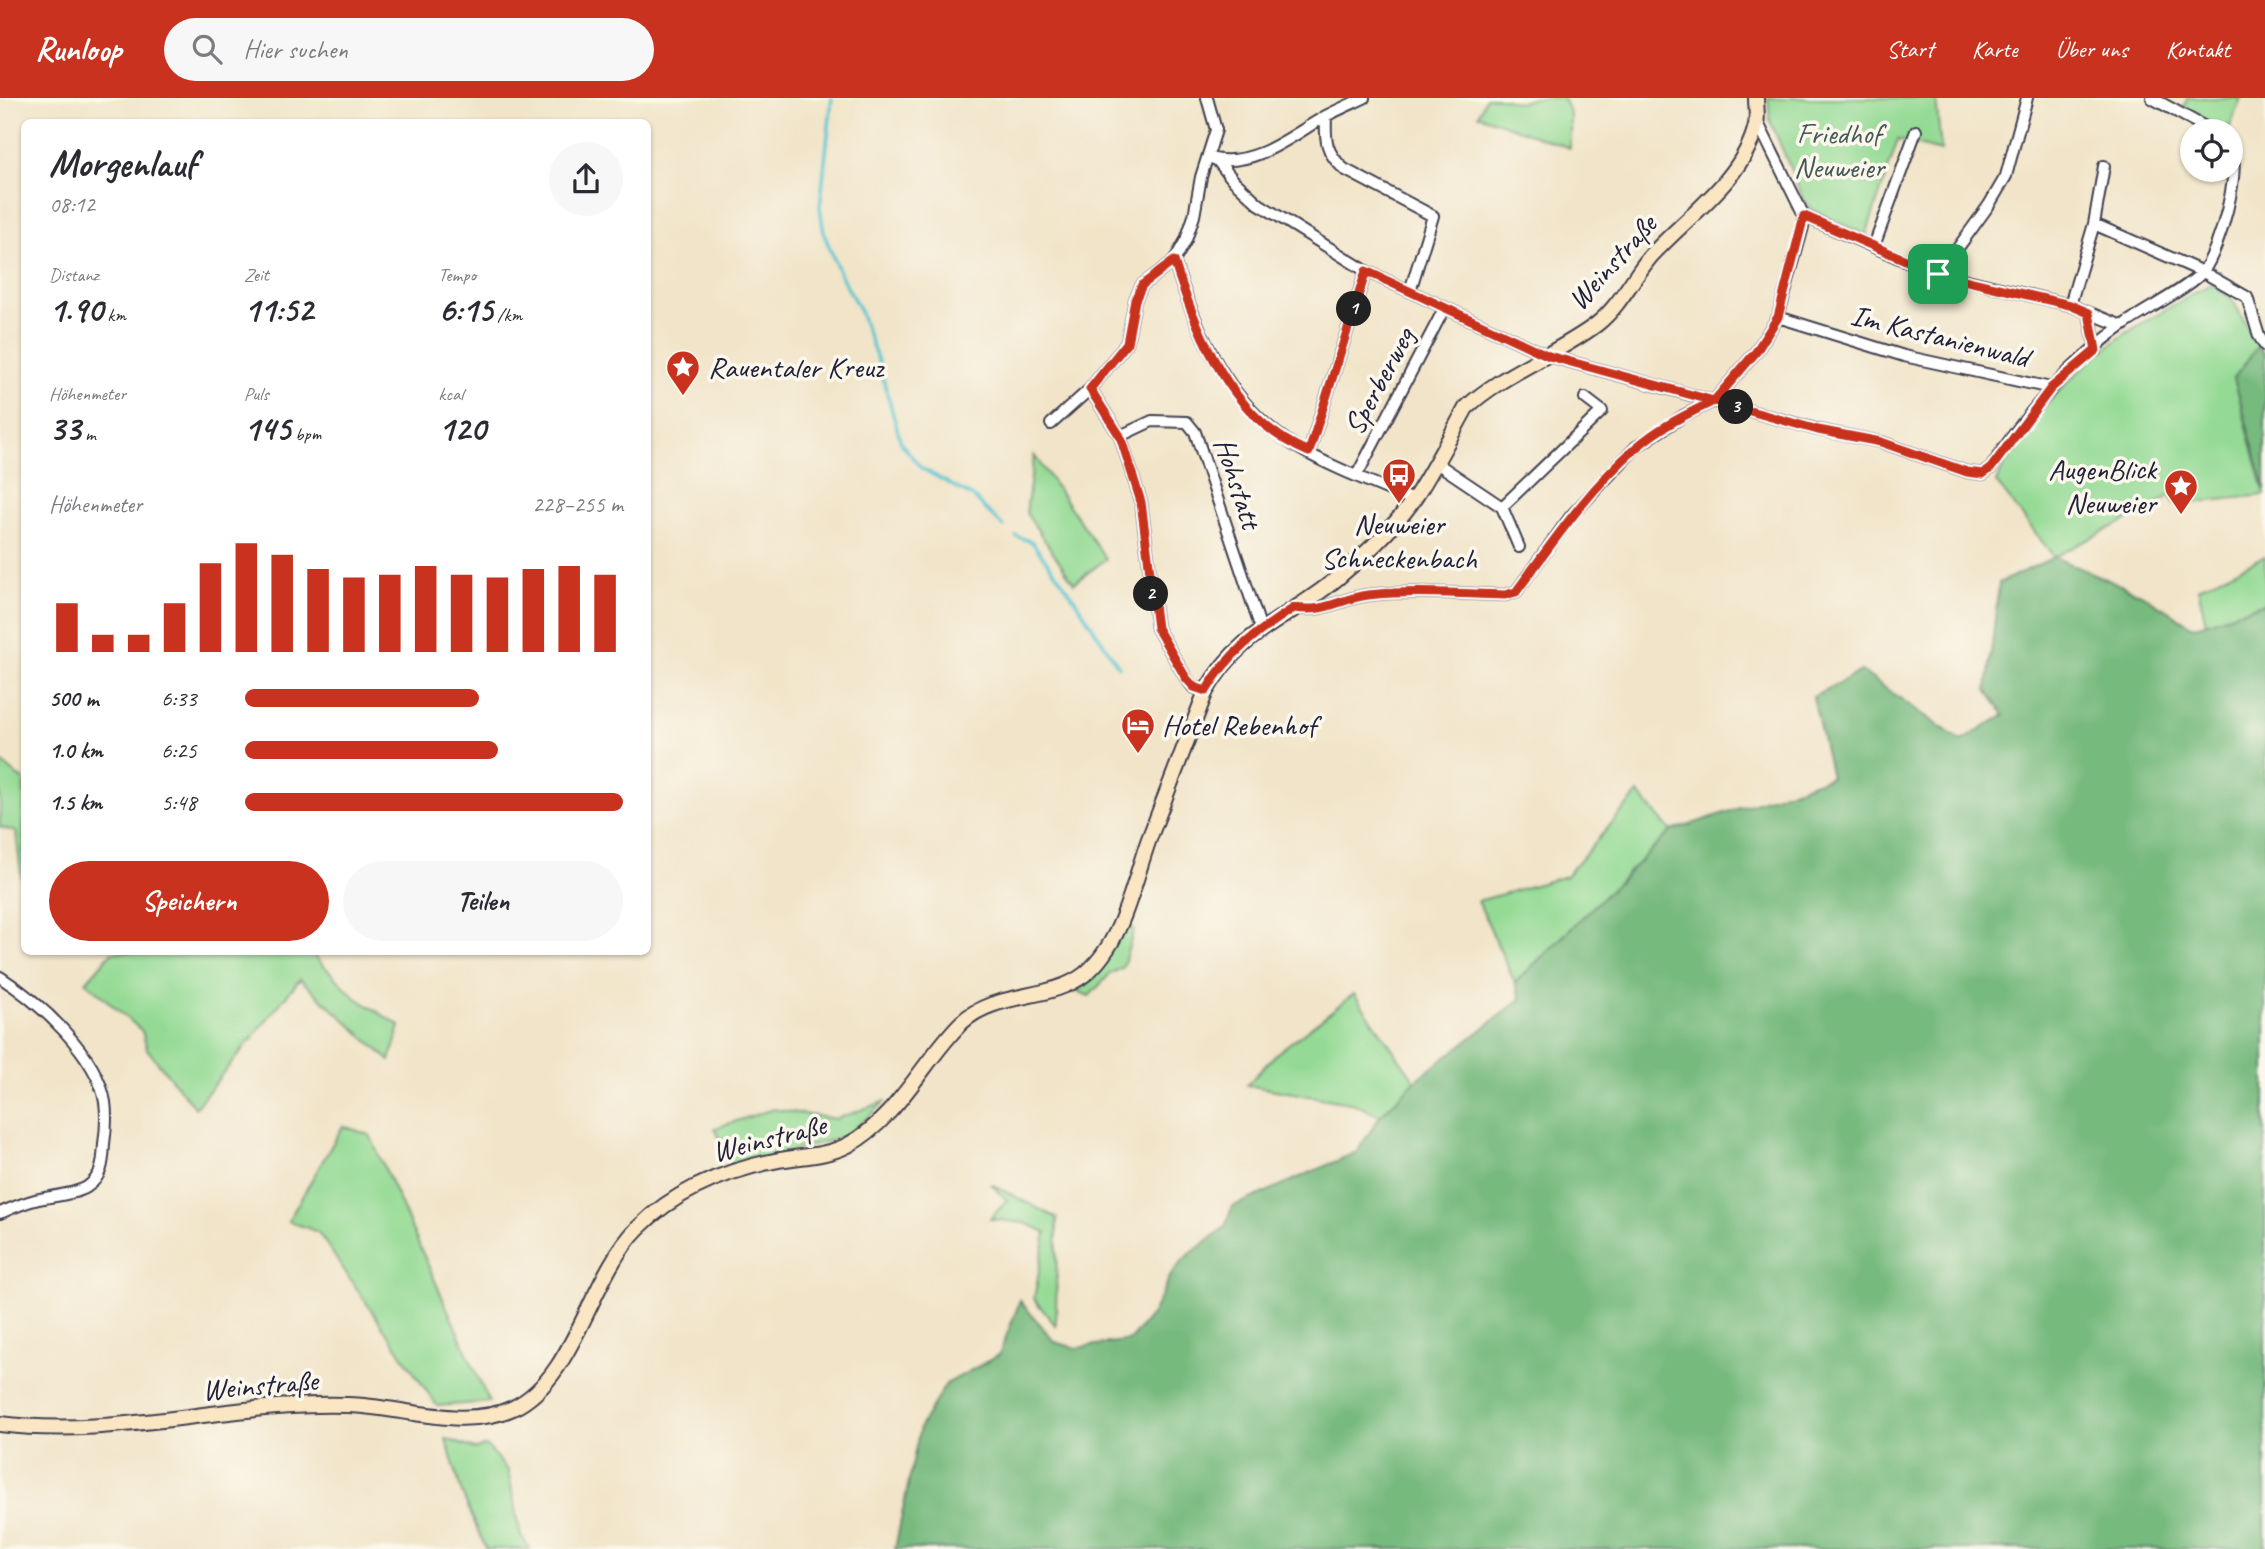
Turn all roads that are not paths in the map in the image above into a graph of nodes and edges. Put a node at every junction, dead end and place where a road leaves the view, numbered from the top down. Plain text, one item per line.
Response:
1 (1207, 98) edge
2 (1364, 98) edge
3 (1756, 98) edge
4 (2027, 98) edge
5 (2152, 98) edge
6 (1326, 116) junction
7 (2190, 119) edge
8 (1757, 121) junction
9 (1916, 131) dead end
10 (1213, 158) junction
11 (2104, 166) dead end
12 (2232, 182) edge
13 (1804, 216) junction
14 (2094, 224) junction
15 (1874, 246) junction
16 (1174, 261) junction
17 (1366, 271) junction
18 (2203, 272) junction
19 (1938, 274) junction
20 (1410, 291) junction
21 (2070, 305) junction
22 (1444, 309) junction
23 (2089, 313) junction
24 (1778, 317) junction
25 (2122, 326) junction
26 (2265, 346) edge
27 (2096, 350) junction
28 (1549, 356) junction
29 (2051, 388) junction
30 (1090, 389) junction
31 (1585, 398) dead end
32 (1714, 401) junction
33 (1051, 424) dead end
34 (1120, 436) junction
35 (1309, 452) junction
36 (1435, 463) junction
37 (1357, 475) junction
38 (1413, 500) junction
39 (1502, 507) junction
40 (1519, 547) dead end
41 (1294, 608) junction
42 (1261, 629) junction
43 (1206, 691) junction
44 (0, 977) edge
45 (0, 1213) edge
46 (0, 1424) edge

1 - 10 street
2 - 6 street
3 - 8 main road, Weinstraße
4 - 19 street
5 - 7 street
6 - 10 street
6 - 20 street
8 - 13 street
8 - 28 main road, Weinstraße
9 - 15 street
10 - 16 street
10 - 17 street
11 - 14 street
12 - 18 street
13 - 15 street
13 - 24 street
14 - 18 street
14 - 21 street
15 - 19 street
16 - 30 street
16 - 35 street
17 - 20 street
17 - 35 street
18 - 25 street
18 - 26 street
19 - 21 street
20 - 22 street
21 - 23 street
22 - 28 street
22 - 37 street, Sperberweg
23 - 25 street
23 - 27 street
24 - 29 street, Im Kastanienwald
24 - 32 street
25 - 27 street
27 - 29 street
28 - 32 street
28 - 36 main road, Weinstraße
29 - 32 street
30 - 33 street
30 - 34 street
31 - 39 street
32 - 41 street
34 - 42 street, Hohstatt
34 - 43 street
35 - 37 street
36 - 38 main road, Weinstraße
36 - 39 street
37 - 38 street
38 - 41 main road, Weinstraße
39 - 40 street
41 - 42 main road, Weinstraße
42 - 43 main road, Weinstraße
43 - 46 main road, Weinstraße
44 - 45 street

